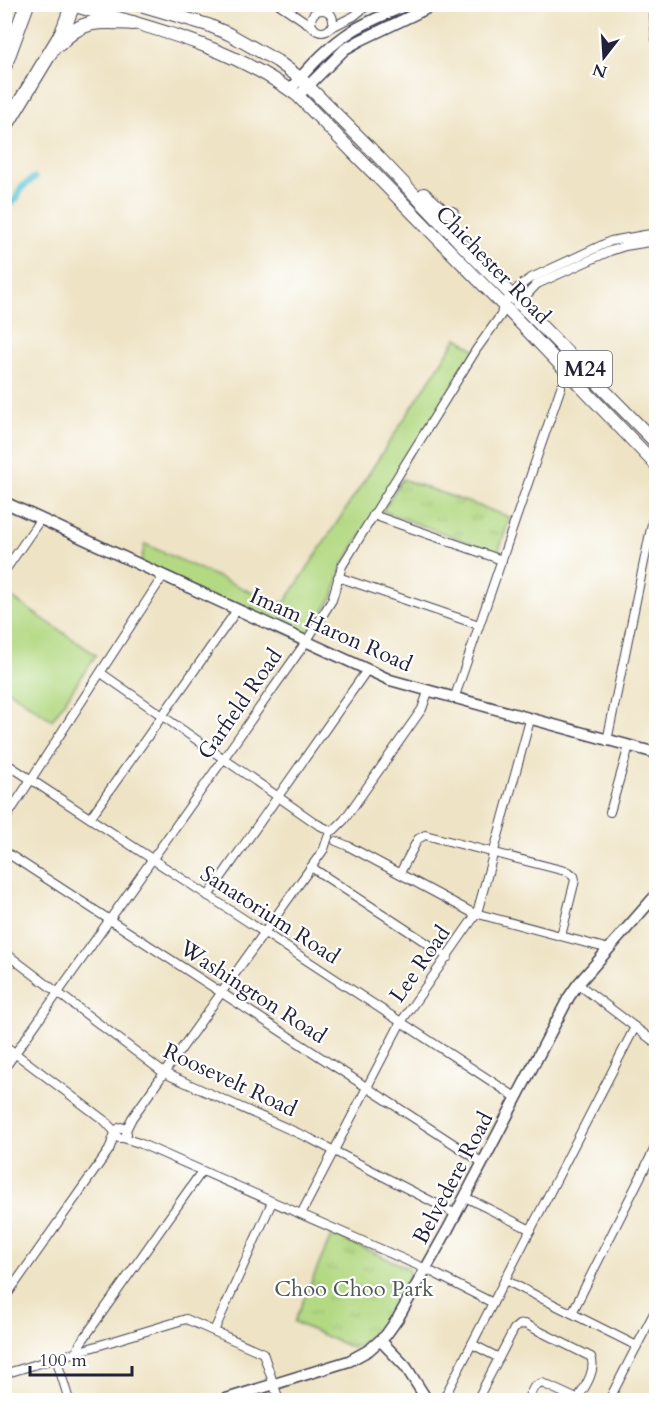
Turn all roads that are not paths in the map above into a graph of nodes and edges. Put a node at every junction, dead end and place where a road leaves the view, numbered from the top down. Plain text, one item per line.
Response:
1 (27, 4) edge
2 (137, 4) edge
3 (279, 4) edge
4 (369, 4) edge
5 (408, 4) edge
6 (436, 4) edge
7 (652, 4) edge
8 (71, 5) edge
9 (287, 9) junction
10 (358, 12) junction
11 (332, 14) junction
12 (313, 15) junction
13 (133, 23) junction
14 (313, 27) junction
15 (332, 27) junction
16 (657, 39) edge
17 (49, 54) junction
18 (4, 67) edge
19 (304, 82) junction
20 (294, 93) junction
21 (4, 129) edge
22 (392, 171) junction
23 (452, 213) dead end
24 (657, 233) edge
25 (657, 241) edge
26 (509, 306) junction
27 (561, 387) dead end
28 (657, 443) edge
29 (657, 465) edge
30 (4, 502) edge
31 (657, 504) edge
32 (373, 515) junction
33 (39, 520) junction
34 (502, 560) junction
35 (4, 572) edge
36 (163, 576) junction
37 (338, 577) junction
38 (237, 610) junction
39 (479, 625) junction
40 (306, 642) junction
41 (367, 670) junction
42 (101, 673) junction
43 (428, 692) junction
44 (454, 699) junction
45 (162, 716) junction
46 (530, 720) junction
47 (607, 741) junction
48 (628, 746) junction
49 (657, 753) edge
50 (223, 759) junction
51 (4, 762) edge
52 (31, 779) junction
53 (278, 797) junction
54 (610, 812) dead end
55 (90, 818) junction
56 (4, 821) edge
57 (333, 836) junction
58 (4, 851) edge
59 (494, 852) junction
60 (152, 859) junction
61 (311, 867) junction
62 (400, 873) junction
63 (208, 896) junction
64 (657, 896) edge
65 (477, 914) junction
66 (110, 920) junction
67 (264, 932) junction
68 (561, 936) junction
69 (609, 949) junction
70 (4, 952) edge
71 (448, 957) junction
72 (578, 984) junction
73 (221, 992) junction
74 (58, 993) junction
75 (401, 1022) junction
76 (635, 1027) junction
77 (657, 1043) edge
78 (4, 1044) edge
79 (16, 1053) junction
80 (4, 1069) edge
81 (164, 1073) junction
82 (367, 1088) junction
83 (517, 1098) junction
84 (121, 1133) junction
85 (657, 1146) edge
86 (334, 1150) junction
87 (483, 1163) junction
88 (202, 1171) junction
89 (465, 1197) junction
90 (272, 1202) junction
91 (301, 1214) junction
92 (456, 1214) junction
93 (531, 1230) junction
94 (426, 1269) junction
95 (505, 1280) junction
96 (4, 1299) edge
97 (493, 1303) junction
98 (657, 1309) edge
99 (572, 1312) junction
100 (214, 1331) junction
101 (383, 1338) junction
102 (471, 1346) junction
103 (637, 1346) junction
104 (77, 1352) junction
105 (56, 1359) junction
106 (498, 1360) junction
107 (4, 1374) edge
108 (274, 1384) junction
109 (578, 1400) edge
110 (69, 1401) edge
111 (223, 1401) edge
112 (279, 1401) edge
113 (428, 1401) edge
114 (443, 1401) edge
115 (477, 1401) edge
116 (527, 1401) edge
117 (609, 1401) edge

1 - 18 highway
2 - 19 main road, M24
3 - 9 street
4 - 10 street
5 - 19 street
6 - 19 street
7 - 16 street
8 - 13 main road, M24
8 - 17 highway
9 - 12 street
9 - 14 street
10 - 11 street
10 - 15 street
11 - 12 street
11 - 15 street
12 - 14 street
13 - 17 highway
13 - 20 main road, M24
14 - 15 street
17 - 21 highway
19 - 20 street
19 - 22 main road, Chichester Road / M24
20 - 26 main road, Chichester Road / M24
22 - 23 main road
22 - 26 main road, Chichester Road / M24
24 - 26 street, Garfield Road
25 - 26 street, Garfield Road
26 - 28 main road, Chichester Road / M24
26 - 29 main road, Chichester Road / M24
26 - 32 street, Garfield Road
27 - 34 street
30 - 33 street, Imam Haron Road
31 - 47 street
32 - 34 street
32 - 37 street, Garfield Road
33 - 35 street
33 - 36 street, Imam Haron Road
34 - 39 street
36 - 38 street, Imam Haron Road
36 - 42 street
37 - 39 street
37 - 40 street, Garfield Road
38 - 40 street, Imam Haron Road
38 - 45 street
39 - 44 street
40 - 41 street, Imam Haron Road
40 - 50 street, Garfield Road
41 - 43 street, Imam Haron Road
41 - 53 street
42 - 45 street
42 - 52 street
43 - 44 street, Imam Haron Road
43 - 57 street
44 - 46 street, Imam Haron Road
45 - 50 street
45 - 55 street
46 - 47 street, Imam Haron Road
46 - 59 street, Lee Road
47 - 48 street, Imam Haron Road
48 - 49 street, Imam Haron Road
48 - 54 street
50 - 53 street
50 - 60 street, Garfield Road
51 - 52 street, Sanatorium Road
52 - 55 street, Sanatorium Road
52 - 56 street
53 - 57 street
53 - 63 street
55 - 60 street, Sanatorium Road
57 - 61 street
57 - 62 street
58 - 66 street, Washington Road
59 - 62 street
59 - 65 street, Lee Road
59 - 68 street
60 - 63 street, Sanatorium Road
60 - 66 street, Garfield Road
61 - 67 street
61 - 71 street
62 - 65 street
63 - 67 street, Sanatorium Road
64 - 69 street, Belvedere Road
65 - 68 street
65 - 71 street, Lee Road
66 - 73 street, Washington Road
66 - 74 street, Garfield Road
67 - 73 street
67 - 75 street, Sanatorium Road
68 - 69 street
69 - 72 street, Belvedere Road
70 - 74 street, Roosevelt Road
71 - 75 street, Lee Road
72 - 76 street
72 - 83 street, Belvedere Road
73 - 81 street
73 - 82 street, Washington Road
74 - 79 street, Garfield Road
74 - 81 street, Roosevelt Road
75 - 82 street, Lee Road
75 - 83 street, Sanatorium Road
76 - 77 street
76 - 93 street
78 - 79 street
79 - 80 street, Garfield Road
79 - 84 street
81 - 84 street
81 - 86 street, Roosevelt Road
82 - 86 street, Lee Road
82 - 87 street, Washington Road
83 - 87 street, Belvedere Road
84 - 88 street
84 - 96 street
85 - 99 street
86 - 91 street, Lee Road
86 - 92 street, Roosevelt Road
87 - 89 street, Belvedere Road
88 - 90 street
88 - 104 street
89 - 92 street, Belvedere Road
89 - 93 street
90 - 91 street
90 - 100 street
91 - 94 street
92 - 94 street, Belvedere Road
93 - 95 street
94 - 97 street
94 - 101 street, Belvedere Road
95 - 97 street
95 - 99 street
97 - 102 street
98 - 103 street
99 - 103 street
100 - 104 street
100 - 108 street
101 - 108 street, Belvedere Road
101 - 113 street
102 - 106 street
102 - 114 street
103 - 117 street
104 - 105 street
105 - 107 street
105 - 110 street
106 - 109 street
106 - 115 street
108 - 111 street, Belvedere Road
108 - 112 street
109 - 116 street

